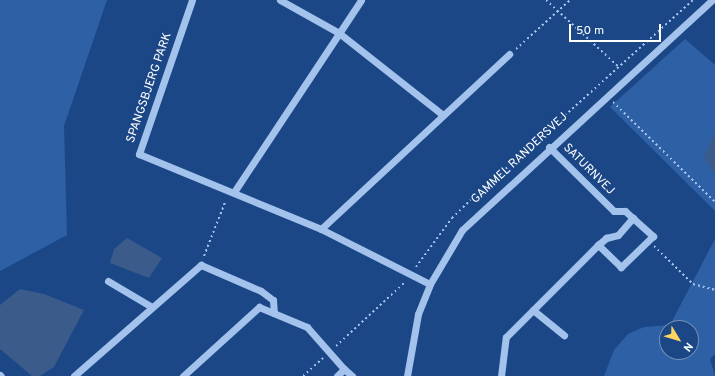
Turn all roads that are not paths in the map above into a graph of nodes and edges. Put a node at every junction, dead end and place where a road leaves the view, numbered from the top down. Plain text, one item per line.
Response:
1 (192, 0) edge
2 (280, 0) edge
3 (361, 0) edge
4 (712, 0) edge
5 (339, 33) junction
6 (509, 54) road end
7 (443, 115) junction
8 (549, 147) junction
9 (232, 191) junction
10 (633, 218) junction
11 (321, 229) junction
12 (598, 245) junction
13 (108, 281) dead end
14 (430, 284) junction
15 (152, 307) junction
16 (533, 310) junction
17 (274, 313) junction
18 (564, 335) dead end
19 (344, 369) junction
20 (74, 376) edge
21 (183, 376) edge
22 (337, 376) edge
23 (352, 376) edge
24 (407, 376) edge
25 (501, 376) edge

1 - 9 street, SPANGSBJERG PARK
2 - 5 street
3 - 5 street
4 - 8 street, GAMMEL RANDERSVEJ
5 - 7 street
5 - 9 street
6 - 7 street
7 - 11 street
8 - 10 street, SATURNVEJ
8 - 14 street, GAMMEL RANDERSVEJ
9 - 11 street, SPANGSBJERG PARK
10 - 12 street
10 - 12 street, SATURNVEJ
11 - 14 street, SPANGSBJERG PARK
12 - 16 street
13 - 15 street
14 - 24 street, GAMMEL RANDERSVEJ
15 - 17 street
15 - 20 street
16 - 18 street
16 - 25 street
17 - 19 street
17 - 21 street
19 - 22 street
19 - 23 street

